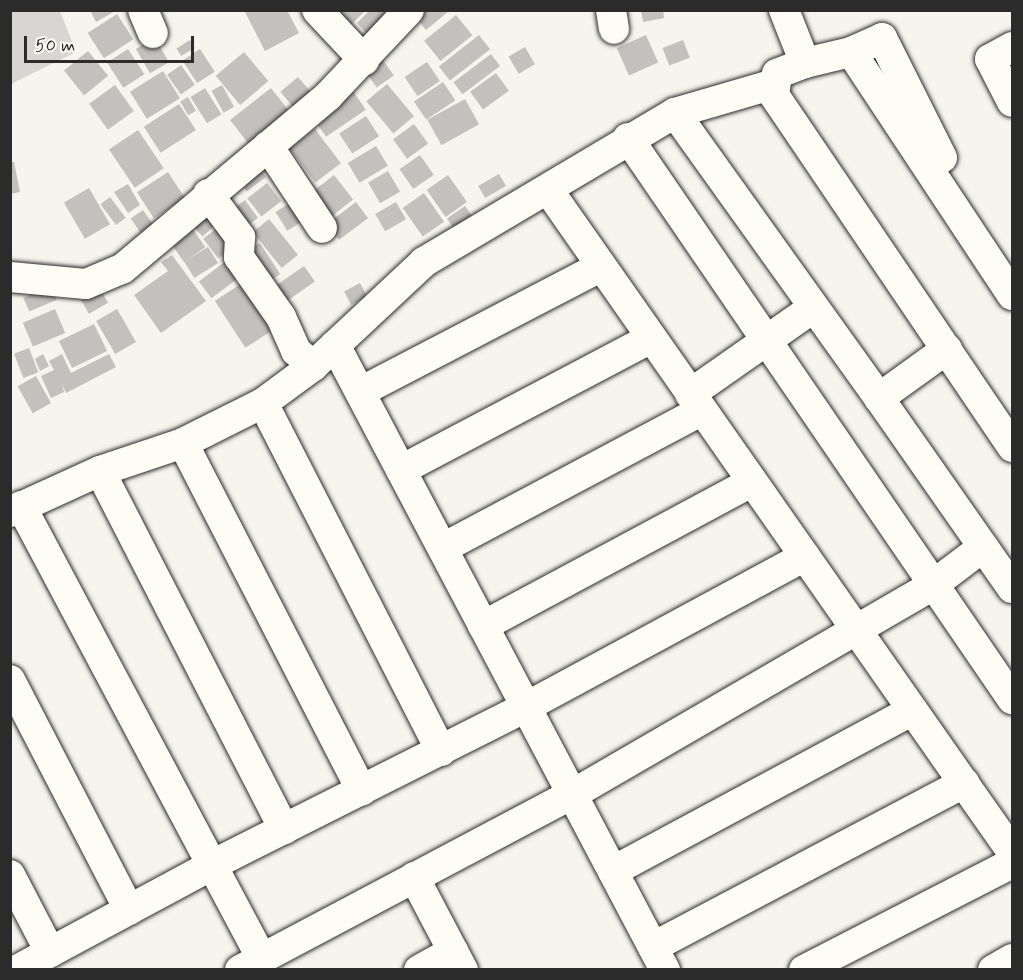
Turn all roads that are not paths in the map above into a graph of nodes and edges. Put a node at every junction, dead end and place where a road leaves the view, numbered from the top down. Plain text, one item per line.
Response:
1 (317, 10) edge
2 (409, 10) edge
3 (784, 10) edge
4 (1012, 47) edge
5 (364, 60) junction
6 (805, 63) junction
7 (774, 84) junction
8 (1012, 102) edge
9 (675, 113) junction
10 (628, 138) junction
11 (268, 146) junction
12 (549, 191) junction
13 (208, 194) junction
14 (322, 228) dead end
15 (600, 267) junction
16 (10, 277) edge
17 (1012, 295) edge
18 (813, 308) junction
19 (651, 338) junction
20 (767, 341) junction
21 (335, 345) junction
22 (947, 349) junction
23 (313, 366) junction
24 (360, 392) junction
25 (879, 398) junction
26 (696, 402) junction
27 (263, 403) junction
28 (183, 442) junction
29 (1012, 447) edge
30 (401, 470) junction
31 (100, 471) junction
32 (752, 482) junction
33 (16, 509) edge
34 (983, 547) junction
35 (443, 548) junction
36 (805, 556) junction
37 (933, 585) junction
38 (1012, 588) edge
39 (483, 626) junction
40 (857, 631) junction
41 (10, 680) edge
42 (1010, 689) edge
43 (526, 707) junction
44 (913, 710) junction
45 (441, 751) junction
46 (964, 783) junction
47 (362, 791) junction
48 (573, 794) junction
49 (284, 829) junction
50 (1012, 852) edge
51 (1012, 863) edge
52 (210, 867) junction
53 (613, 871) junction
54 (10, 875) edge
55 (414, 877) junction
56 (129, 910) junction
57 (50, 952) junction
58 (659, 958) edge
59 (1012, 959) edge
60 (458, 960) edge
61 (254, 965) edge
62 (17, 969) edge
63 (419, 969) edge
64 (804, 969) edge
65 (993, 969) edge

1 - 5 street
2 - 5 street
3 - 6 street
4 - 8 street
5 - 11 street
6 - 7 street
6 - 17 street
7 - 9 street
7 - 22 street
9 - 10 street
9 - 18 street
10 - 12 street
10 - 20 street
11 - 13 street
11 - 14 street
12 - 15 street
12 - 21 street
13 - 16 street
13 - 23 street
15 - 19 street
15 - 24 street
18 - 20 street
18 - 25 street
19 - 26 street
19 - 30 street
20 - 26 street
20 - 37 street
21 - 23 street
21 - 24 street
22 - 25 street
22 - 29 street
23 - 27 street
24 - 30 street
25 - 34 street
26 - 32 street
26 - 35 street
27 - 28 street
27 - 45 street
28 - 31 street
28 - 47 street
30 - 35 street
31 - 33 street
31 - 49 street
32 - 36 street
32 - 39 street
33 - 52 street
34 - 37 street
34 - 38 street
35 - 39 street
36 - 40 street
36 - 43 street
37 - 40 street
37 - 42 street
39 - 43 street
40 - 44 street
40 - 48 street
41 - 56 street
43 - 45 street
43 - 48 street
44 - 46 street
44 - 53 street
45 - 47 street
46 - 50 street
46 - 58 street
47 - 49 street
48 - 53 street
48 - 55 street
49 - 52 street
51 - 64 street
52 - 56 street
52 - 61 street
53 - 58 street
54 - 57 street
55 - 60 street
55 - 61 street
56 - 57 street
57 - 62 street
59 - 65 street
60 - 63 street

